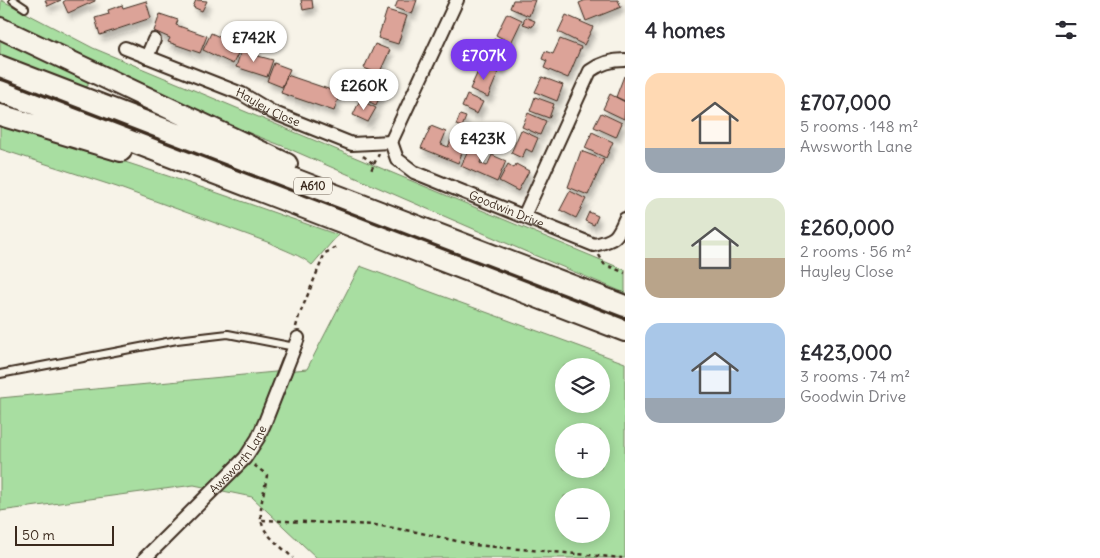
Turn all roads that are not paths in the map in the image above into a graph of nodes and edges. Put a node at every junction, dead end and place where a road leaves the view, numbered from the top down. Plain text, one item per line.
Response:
1 (13, 0) edge
2 (457, 0) edge
3 (25, 8) dead end
4 (0, 28) edge
5 (154, 40) dead end
6 (126, 48) dead end
7 (147, 57) junction
8 (625, 60) edge
9 (0, 66) edge
10 (0, 91) edge
11 (0, 115) edge
12 (391, 142) junction
13 (241, 183) junction
14 (524, 216) junction
15 (396, 218) junction
16 (625, 219) edge
17 (625, 306) edge
18 (625, 331) edge
19 (297, 342) joint
20 (0, 374) edge
21 (151, 556) edge

1 - 3 lane
2 - 12 street
4 - 15 highway
5 - 7 street
6 - 7 street, Hayley Close
7 - 12 street, Hayley Close
8 - 14 street
9 - 15 highway, A610
10 - 13 highway, A610
11 - 13 highway
12 - 14 street, Goodwin Drive
13 - 18 highway, A610
14 - 16 street, Goodwin Drive
15 - 17 highway, A610
19 - 20 lane
19 - 21 street, Awsworth Lane

